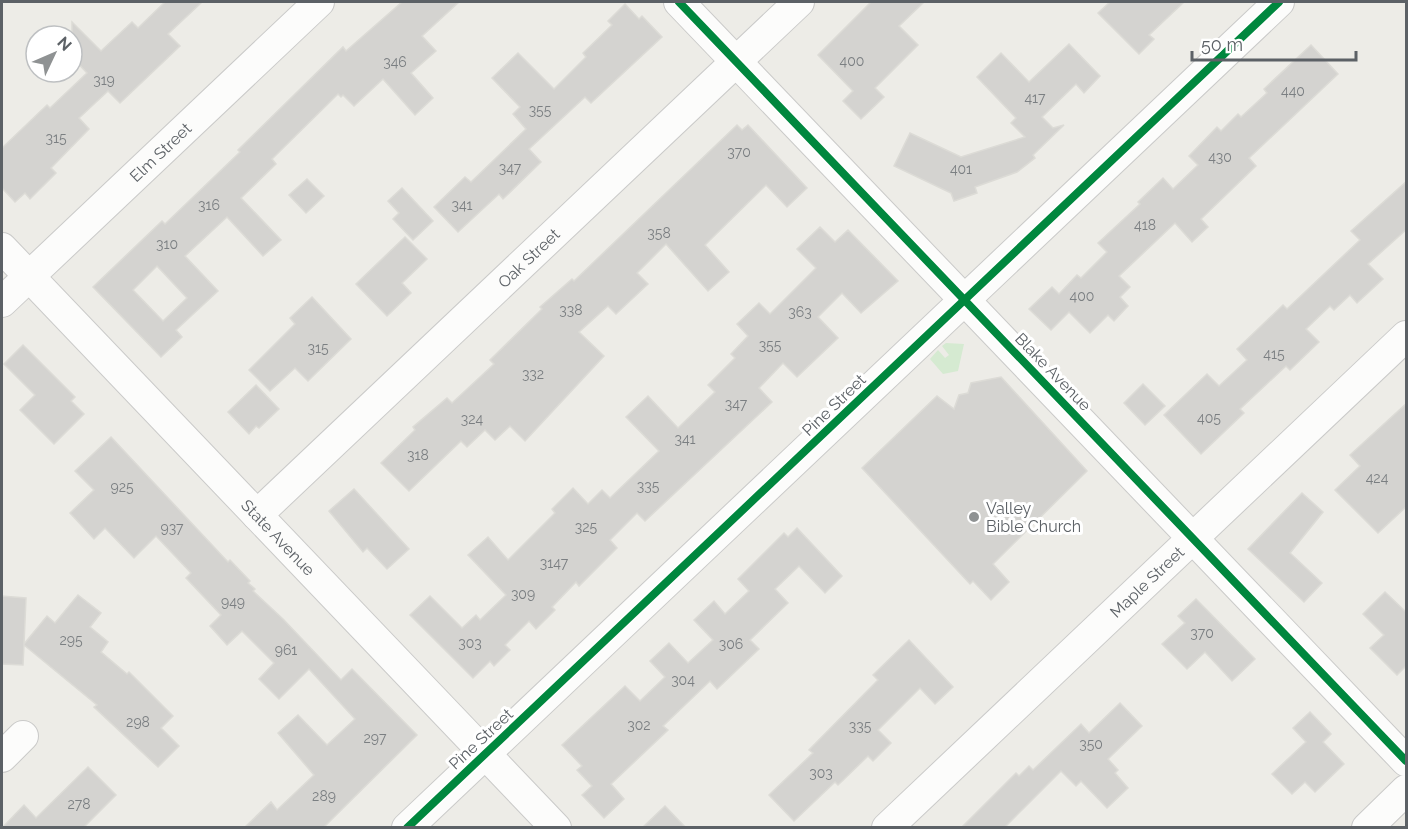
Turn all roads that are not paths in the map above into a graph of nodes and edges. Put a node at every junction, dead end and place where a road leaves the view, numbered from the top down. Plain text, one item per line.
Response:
1 (319, 2) edge
2 (680, 2) edge
3 (799, 2) edge
4 (1279, 2) edge
5 (736, 61) junction
6 (2, 248) edge
7 (29, 276) junction
8 (965, 299) junction
9 (2, 302) edge
10 (1407, 336) edge
11 (257, 515) junction
12 (1193, 538) junction
13 (23, 736) dead end
14 (485, 753) junction
15 (2, 757) edge
16 (1407, 761) edge
17 (1407, 790) edge
18 (407, 828) edge
19 (556, 828) edge
20 (887, 828) edge
21 (1367, 828) edge

1 - 7 street, Elm Street
2 - 5 street, Blake Avenue
3 - 5 street, Oak Street
4 - 8 street, Pine Street
5 - 8 street, Blake Avenue
5 - 11 street, Oak Street
6 - 7 street, State Avenue
7 - 9 street, Elm Street
7 - 11 street, State Avenue
8 - 12 street, Blake Avenue
8 - 14 street, Pine Street
10 - 12 street, Maple Street
11 - 14 street, State Avenue
12 - 16 street, Blake Avenue
12 - 20 street, Maple Street
13 - 15 street
14 - 18 street, Pine Street
14 - 19 street, State Avenue
17 - 21 street

